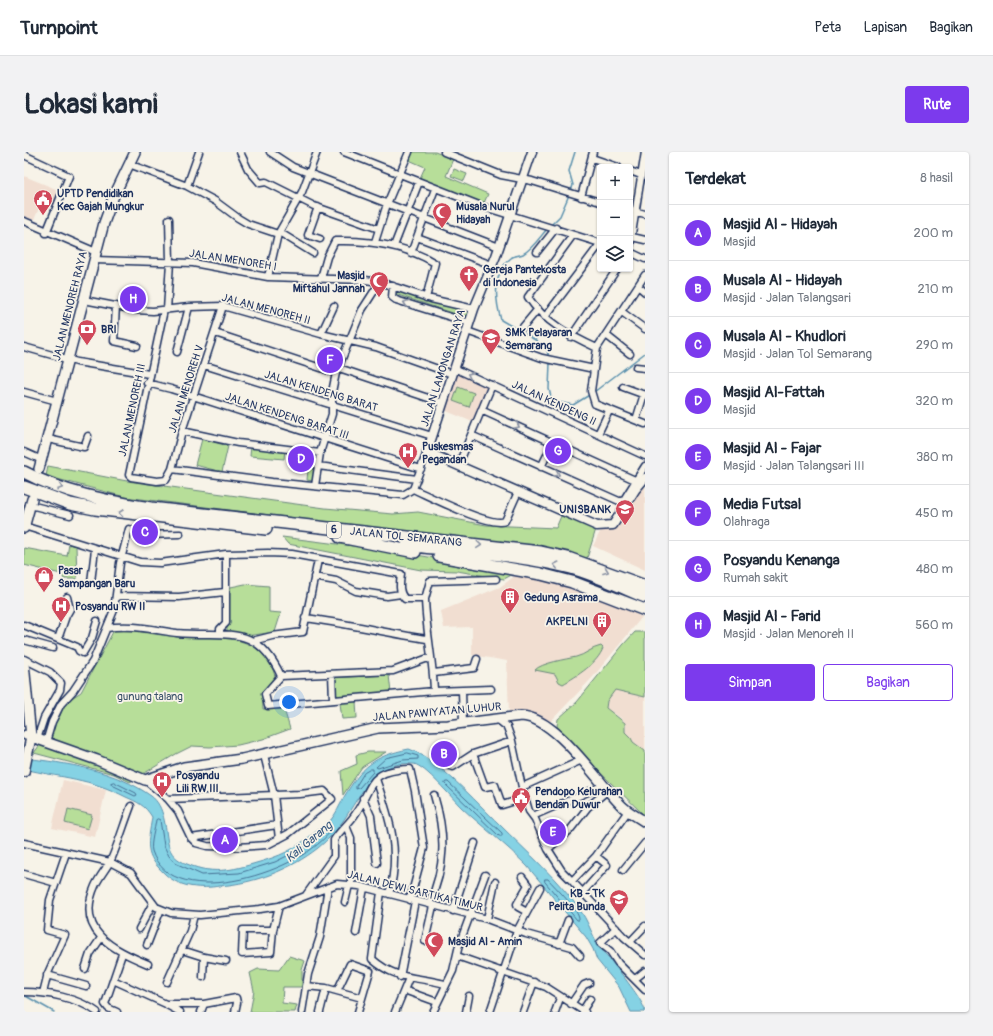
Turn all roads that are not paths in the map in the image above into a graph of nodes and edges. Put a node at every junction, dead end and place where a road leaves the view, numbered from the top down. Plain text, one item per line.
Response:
1 (136, 152) edge
2 (199, 152) edge
3 (240, 152) edge
4 (270, 152) edge
5 (317, 152) edge
6 (344, 152) edge
7 (362, 152) edge
8 (409, 152) edge
9 (444, 152) edge
10 (532, 152) edge
11 (645, 152) edge
12 (24, 155) edge
13 (593, 155) edge
14 (360, 159) junction
15 (644, 160) edge
16 (129, 164) junction
17 (612, 164) edge
18 (633, 172) edge
19 (309, 173) junction
20 (398, 174) junction
21 (641, 175) junction
22 (521, 180) junction
23 (418, 182) junction
24 (187, 186) junction
25 (642, 187) edge
26 (435, 189) junction
27 (581, 197) junction
28 (298, 198) junction
29 (597, 201) edge
30 (387, 204) junction
31 (318, 207) junction
32 (633, 210) edge
33 (406, 211) junction
34 (645, 214) edge
35 (510, 215) junction
36 (424, 218) junction
37 (169, 219) dead end
38 (24, 221) edge
39 (556, 228) junction
40 (379, 229) junction
41 (46, 232) junction
42 (278, 233) junction
43 (573, 235) junction
44 (417, 237) junction
45 (633, 237) edge
46 (320, 239) dead end
47 (645, 240) edge
48 (375, 242) junction
49 (597, 242) edge
50 (394, 246) junction
51 (499, 247) junction
52 (597, 247) edge
53 (537, 252) dead end
54 (313, 253) dead end
55 (411, 253) junction
56 (633, 253) edge
57 (95, 256) junction
58 (645, 259) edge
59 (170, 262) junction
60 (492, 265) junction
61 (615, 272) edge
62 (645, 275) edge
63 (268, 277) junction
64 (320, 278) junction
65 (380, 282) junction
66 (393, 286) junction
67 (638, 286) junction
68 (645, 292) edge
69 (428, 298) junction
70 (84, 300) junction
71 (116, 306) junction
72 (223, 306) junction
73 (334, 306) dead end
74 (189, 307) junction
75 (474, 309) junction
76 (538, 309) junction
77 (166, 310) junction
78 (427, 310) junction
79 (622, 312) junction
80 (546, 317) junction
81 (470, 323) junction
82 (523, 327) dead end
83 (645, 329) edge
84 (467, 331) junction
85 (215, 333) junction
86 (321, 334) junction
87 (606, 335) junction
88 (571, 336) junction
89 (348, 340) junction
90 (137, 346) dead end
91 (24, 347) edge
92 (597, 348) junction
93 (177, 352) dead end
94 (630, 354) dead end
95 (68, 360) junction
96 (204, 365) junction
97 (636, 367) dead end
98 (594, 368) junction
99 (645, 368) edge
100 (337, 370) junction
101 (453, 371) junction
102 (149, 374) junction
103 (147, 384) junction
104 (492, 385) junction
105 (623, 387) dead end
106 (24, 392) edge
107 (644, 394) edge
108 (194, 396) junction
109 (57, 401) junction
110 (443, 404) junction
111 (332, 405) junction
112 (481, 410) junction
113 (610, 411) junction
114 (636, 420) junction
115 (645, 424) edge
116 (182, 431) junction
117 (598, 434) junction
118 (471, 435) junction
119 (88, 436) dead end
120 (432, 436) junction
121 (324, 438) junction
122 (48, 439) junction
123 (553, 443) junction
124 (24, 452) edge
125 (427, 452) junction
126 (320, 453) junction
127 (645, 456) edge
128 (42, 460) junction
129 (318, 466) junction
130 (458, 466) junction
131 (645, 466) edge
132 (541, 467) junction
133 (39, 469) dead end
134 (172, 469) junction
135 (421, 469) junction
136 (24, 472) edge
137 (168, 478) joint
138 (645, 478) edge
139 (417, 479) junction
140 (635, 480) junction
141 (315, 486) junction
142 (24, 487) edge
143 (413, 488) junction
144 (518, 492) junction
145 (29, 502) edge
146 (70, 514) dead end
147 (24, 526) edge
148 (180, 534) dead end
149 (340, 537) junction
150 (95, 549) junction
151 (226, 554) junction
152 (122, 556) junction
153 (318, 560) junction
154 (314, 577) junction
155 (496, 579) dead end
156 (91, 582) dead end
157 (645, 586) edge
158 (225, 592) junction
159 (401, 594) junction
160 (117, 596) junction
161 (67, 597) dead end
162 (645, 597) edge
163 (425, 599) junction
164 (645, 610) edge
165 (305, 618) junction
166 (97, 621) dead end
167 (24, 625) edge
168 (107, 628) junction
169 (220, 633) junction
170 (58, 639) junction
171 (427, 639) junction
172 (24, 640) edge
173 (252, 641) junction
174 (53, 648) dead end
175 (431, 656) junction
176 (24, 659) edge
177 (477, 659) dead end
178 (24, 663) edge
179 (434, 673) junction
180 (332, 674) junction
181 (281, 676) junction
182 (491, 689) dead end
183 (434, 691) junction
184 (462, 691) junction
185 (333, 700) junction
186 (510, 717) junction
187 (497, 719) junction
188 (463, 723) junction
189 (507, 727) junction
190 (30, 737) edge
191 (512, 741) junction
192 (46, 742) junction
193 (473, 754) junction
194 (264, 755) junction
195 (444, 759) dead end
196 (582, 760) junction
197 (24, 772) edge
198 (376, 779) junction
199 (145, 780) junction
200 (522, 787) junction
201 (606, 787) junction
202 (274, 795) junction
203 (434, 795) dead end
204 (363, 798) junction
205 (525, 798) junction
206 (168, 799) junction
207 (131, 806) dead end
208 (628, 811) junction
209 (534, 817) junction
210 (645, 822) edge
211 (277, 825) junction
212 (346, 826) junction
213 (191, 838) junction
214 (279, 839) junction
215 (645, 842) edge
216 (24, 843) edge
217 (475, 843) dead end
218 (548, 849) junction
219 (66, 853) junction
220 (596, 856) junction
221 (110, 862) junction
222 (377, 864) dead end
223 (623, 870) dead end
224 (24, 874) edge
225 (485, 875) dead end
226 (522, 877) dead end
227 (572, 881) junction
228 (56, 882) junction
229 (495, 882) dead end
230 (350, 885) junction
231 (328, 887) junction
232 (364, 888) junction
233 (540, 888) dead end
234 (381, 892) junction
235 (583, 892) junction
236 (390, 894) junction
237 (306, 895) junction
238 (413, 900) junction
239 (345, 902) dead end
240 (153, 903) junction
241 (431, 905) junction
242 (279, 906) junction
243 (161, 909) junction
244 (453, 911) junction
245 (527, 912) junction
246 (194, 915) junction
247 (470, 916) junction
248 (487, 919) junction
249 (568, 920) dead end
250 (645, 926) edge
251 (616, 928) junction
252 (139, 929) dead end
253 (273, 930) junction
254 (517, 931) junction
255 (356, 932) dead end
256 (101, 938) junction
257 (425, 941) dead end
258 (630, 942) junction
259 (559, 944) junction
260 (147, 945) dead end
261 (182, 950) junction
262 (122, 954) junction
263 (645, 955) edge
264 (457, 956) junction
265 (580, 956) dead end
266 (204, 957) junction
267 (226, 961) dead end
268 (148, 964) dead end
269 (85, 969) dead end
270 (645, 971) edge
271 (503, 973) junction
272 (47, 976) junction
273 (203, 977) dead end
274 (400, 977) junction
275 (409, 978) junction
276 (635, 979) junction
277 (113, 980) junction
278 (167, 982) dead end
279 (534, 982) junction
280 (589, 983) dead end
281 (445, 984) junction
282 (86, 986) dead end
283 (306, 986) junction
284 (326, 988) junction
285 (337, 990) junction
286 (404, 990) junction
287 (645, 990) edge
288 (24, 992) edge
289 (43, 993) junction
290 (470, 996) dead end
291 (362, 998) junction
292 (560, 998) junction
293 (590, 999) dead end
294 (437, 1002) junction
295 (166, 1004) junction
296 (204, 1004) junction
297 (570, 1004) junction
298 (584, 1011) edge
299 (97, 1012) edge
300 (117, 1012) edge
301 (180, 1012) edge
302 (201, 1012) edge
303 (235, 1012) edge
304 (302, 1012) edge
305 (320, 1012) edge
306 (358, 1012) edge
307 (395, 1012) edge
308 (433, 1012) edge
309 (466, 1012) edge
310 (490, 1012) edge
311 (523, 1012) edge
312 (555, 1012) edge

1 - 16 main road, JALAN MENOREH RAYA
2 - 24 street
3 - 28 street
4 - 19 street
5 - 19 street
6 - 14 street
7 - 14 street
8 - 20 street
9 - 22 street
10 - 22 street, JALAN LAMONGAN RAYA
11 - 15 street
12 - 41 street
13 - 17 street
13 - 27 street
14 - 20 street
15 - 21 street
16 - 24 street
16 - 57 main road, JALAN MENOREH RAYA
18 - 21 street
19 - 28 street
19 - 30 street
20 - 23 street
20 - 30 street
21 - 25 street
22 - 27 street
22 - 35 street, JALAN LAMONGAN RAYA
23 - 26 street
23 - 33 street
24 - 42 street
25 - 32 street
26 - 35 street
26 - 36 street
27 - 29 street
28 - 31 street
28 - 42 street
30 - 33 street
30 - 40 street
31 - 40 street
31 - 46 street
32 - 34 street
33 - 36 street
33 - 50 street
35 - 39 street
35 - 51 street, JALAN LAMONGAN RAYA
36 - 44 street
36 - 51 street
37 - 59 street, JALAN MENOREH III
38 - 41 street
39 - 43 street
39 - 53 street
40 - 48 street
41 - 57 street
42 - 54 street
42 - 63 street
43 - 49 street
43 - 76 street
44 - 55 street
44 - 60 street
45 - 47 street
48 - 50 street
48 - 64 street
50 - 55 street
51 - 60 street, JALAN LAMONGAN RAYA
52 - 80 street
55 - 69 street
56 - 58 street
57 - 59 street, JALAN MENOREH I
57 - 70 main road, JALAN MENOREH RAYA
59 - 63 street, JALAN MENOREH I
59 - 77 street, JALAN MENOREH III
60 - 75 street, JALAN LAMONGAN RAYA
61 - 88 street
62 - 67 street
63 - 64 street, JALAN MENOREH I
64 - 65 street, JALAN MENOREH I
65 - 66 street, JALAN MENOREH I
65 - 89 street
66 - 69 street, JALAN MENOREH I
78 -> 66 street
67 - 68 street
67 - 79 street
69 - 75 street, JALAN MENOREH I
69 - 78 street
70 - 71 street, JALAN MENOREH II
70 - 95 main road, JALAN MENOREH RAYA
71 - 77 street, JALAN MENOREH II
71 - 90 street
72 - 74 street, JALAN MENOREH II
72 - 85 street, JALAN MENOREH V
72 - 86 street, JALAN MENOREH II
73 - 86 street
74 - 77 street, JALAN MENOREH II
74 - 93 street
75 - 81 street, JALAN LAMONGAN RAYA
76 - 80 street
76 - 82 street
77 - 102 street, JALAN MENOREH III
78 - 81 street
79 - 83 street
79 - 87 street
80 - 88 street
81 - 84 street, JALAN LAMONGAN RAYA
84 - 98 street
84 - 101 street, JALAN LAMONGAN RAYA
85 - 96 street, JALAN MENOREH V
85 - 100 street
86 - 89 street, JALAN MENOREH II
87 - 92 street
87 - 94 street
88 - 92 street
89 - 100 street
89 - 101 street, JALAN MENOREH II
91 - 95 street
92 - 98 street
95 - 102 street
95 - 109 main road, JALAN MENOREH RAYA
96 - 108 street, JALAN MENOREH V
96 - 111 street, JALAN KENDENG BARAT
97 - 99 street
98 - 113 street
100 - 110 street
100 - 111 street
104 -> 101 street, JALAN KENDENG II
101 - 110 street, JALAN LAMONGAN RAYA
102 - 103 street, JALAN MENOREH III
103 - 108 street, JALAN KENDENG BARAT III
103 - 137 street, JALAN MENOREH III
104 - 112 street
104 - 117 street, JALAN KENDENG II
105 - 107 street
106 - 109 street
107 - 114 street
108 - 116 street, JALAN MENOREH V
108 - 121 street, JALAN KENDENG BARAT III
109 - 122 main road, JALAN MENOREH RAYA
110 - 120 street, JALAN LAMONGAN RAYA
111 - 120 street, JALAN KENDENG BARAT
111 - 121 street
112 - 118 street
112 -> 123 street
113 - 114 street
113 - 117 street
114 - 115 street
116 - 126 street
116 - 134 street, JALAN MENOREH V
117 - 127 street, JALAN KENDENG II
118 - 130 street
118 - 132 street
119 - 122 street
120 - 125 street, JALAN LAMONGAN RAYA
121 - 126 street
121 - 135 street, JALAN KENDENG BARAT III
122 - 128 main road, JALAN MENOREH RAYA
123 - 132 street
123 - 140 street
124 - 128 street
125 - 130 street
125 - 135 street, JALAN LAMONGAN RAYA
126 - 129 street
128 - 133 main road, JALAN MENOREH RAYA
129 - 139 street
129 - 141 street
130 - 144 street
131 - 140 street
132 -> 140 street
134 - 137 street, JALAN MENOREH V
134 - 141 street
135 - 139 street, JALAN LAMONGAN RAYA
136 -> 157 highway, JALAN TOL SEMARANG / 6
138 - 144 street
139 - 143 street, JALAN LAMONGAN RAYA
141 - 143 street
149 -> 142 highway, JALAN TOL SEMARANG / 6
143 - 144 street
145 - 146 street
145 - 147 main road
147 - 150 street
148 - 152 street
162 -> 149 highway, JALAN TOL SEMARANG / 6
149 - 164 highway
150 - 152 street
150 - 156 street
151 - 152 street
151 - 153 street
151 - 158 street
152 - 160 street
153 - 154 street
153 - 159 street
154 - 159 street
154 - 165 street
155 - 163 street
158 - 160 street
158 - 169 street
159 - 163 street
160 - 168 street
161 - 170 street
163 - 171 street
165 - 171 street
165 - 173 street
166 - 170 street
167 - 170 street
168 - 169 street
168 - 192 street
169 - 173 street
171 - 175 street
172 - 174 street
173 - 181 street
175 - 179 street
175 - 180 street
176 - 190 street
177 - 179 street
178 - 190 main road
179 - 183 street
180 - 181 street
180 - 185 street
181 - 185 street
182 - 184 street
183 - 184 street
183 - 185 street
184 - 188 street
186 - 187 main road, JALAN PAWIYATAN LUHUR
186 - 189 street
186 - 196 main road, JALAN PAWIYATAN LUHUR
187 - 188 main road, JALAN PAWIYATAN LUHUR
187 - 189 street
188 - 194 main road, JALAN PAWIYATAN LUHUR
189 - 191 street
190 - 192 main road
190 - 197 main road
191 - 193 street
191 - 200 street
192 - 199 main road
193 - 195 street
193 - 205 street
194 - 199 main road, JALAN PAWIYATAN LUHUR
194 - 202 street
196 - 200 street
196 - 201 main road, JALAN PAWIYATAN LUHUR
198 - 204 street
198 - 236 street
198 - 238 street
199 - 206 street
200 - 205 street
201 - 208 main road, JALAN PAWIYATAN LUHUR
201 - 209 street
201 - 218 street
202 - 206 street
202 - 211 street
202 - 214 street
203 - 241 street
204 - 212 street
204 - 222 street
205 - 209 street
206 - 213 street
207 - 221 street
208 - 210 main road, JALAN PAWIYATAN LUHUR
208 - 220 street
209 - 218 street
211 - 213 street
211 - 214 street
212 - 230 street
212 - 237 street
213 - 214 street
215 - 223 street
216 - 219 street, JALAN DEWI SARTIKA TIMUR
217 - 244 street
218 - 227 street
219 - 221 street, JALAN DEWI SARTIKA TIMUR
219 - 228 street
220 - 227 street
220 - 235 street
221 - 240 street, JALAN DEWI SARTIKA TIMUR
221 - 256 street
224 - 228 street
225 - 247 street
226 - 245 street
227 - 235 street
228 - 272 street
229 - 248 street
230 - 231 street, JALAN DEWI SARTIKA TIMUR
230 - 232 street, JALAN DEWI SARTIKA TIMUR
230 - 239 street
231 - 237 street, JALAN DEWI SARTIKA TIMUR
231 - 283 street
232 - 234 street, JALAN DEWI SARTIKA TIMUR
232 - 255 street
233 - 245 street
234 - 236 street, JALAN DEWI SARTIKA TIMUR
234 - 274 street
235 - 251 street
236 - 238 street, JALAN DEWI SARTIKA TIMUR
237 - 242 street, JALAN DEWI SARTIKA TIMUR
238 - 241 street, JALAN DEWI SARTIKA TIMUR
238 - 274 street
240 - 243 street, JALAN DEWI SARTIKA TIMUR
240 - 252 street
241 - 244 street, JALAN DEWI SARTIKA TIMUR
241 - 257 street
242 - 246 street, JALAN DEWI SARTIKA TIMUR
242 - 253 street
243 - 246 street, JALAN DEWI SARTIKA TIMUR
243 - 260 street
244 - 247 street, JALAN DEWI SARTIKA TIMUR
245 - 254 street
246 - 261 street
247 - 248 street, JALAN DEWI SARTIKA TIMUR
247 - 264 street
248 - 254 street, JALAN DEWI SARTIKA TIMUR
249 - 259 street
250 - 258 street
251 - 258 street
251 - 276 street
253 - 253 street
254 - 259 street, JALAN DEWI SARTIKA TIMUR
254 - 271 street
256 - 262 street
256 - 269 street
258 - 263 street
259 - 265 street, JALAN DEWI SARTIKA TIMUR
261 - 266 street
261 - 278 street
262 - 268 street
262 - 277 street
264 - 271 street
264 - 281 street
266 - 267 street
266 - 273 street
270 - 276 street
271 - 279 street
271 - 310 street
272 - 282 street
272 - 289 street
274 - 275 street
275 - 281 street
275 - 286 street
276 - 287 street
277 - 295 street
277 - 300 street
279 - 292 street
279 - 311 street
280 - 297 street
281 - 294 street
283 - 284 street
283 - 304 street
284 - 285 street
284 - 305 street
285 - 291 street
285 - 291 street
286 - 294 street
286 - 307 street
288 - 289 street
289 - 299 street
290 - 309 street
291 - 306 street
292 - 297 street
292 - 312 street
293 - 298 street
294 - 308 street
295 - 296 street
295 - 301 street
296 - 302 street
296 - 303 street
297 - 298 street

